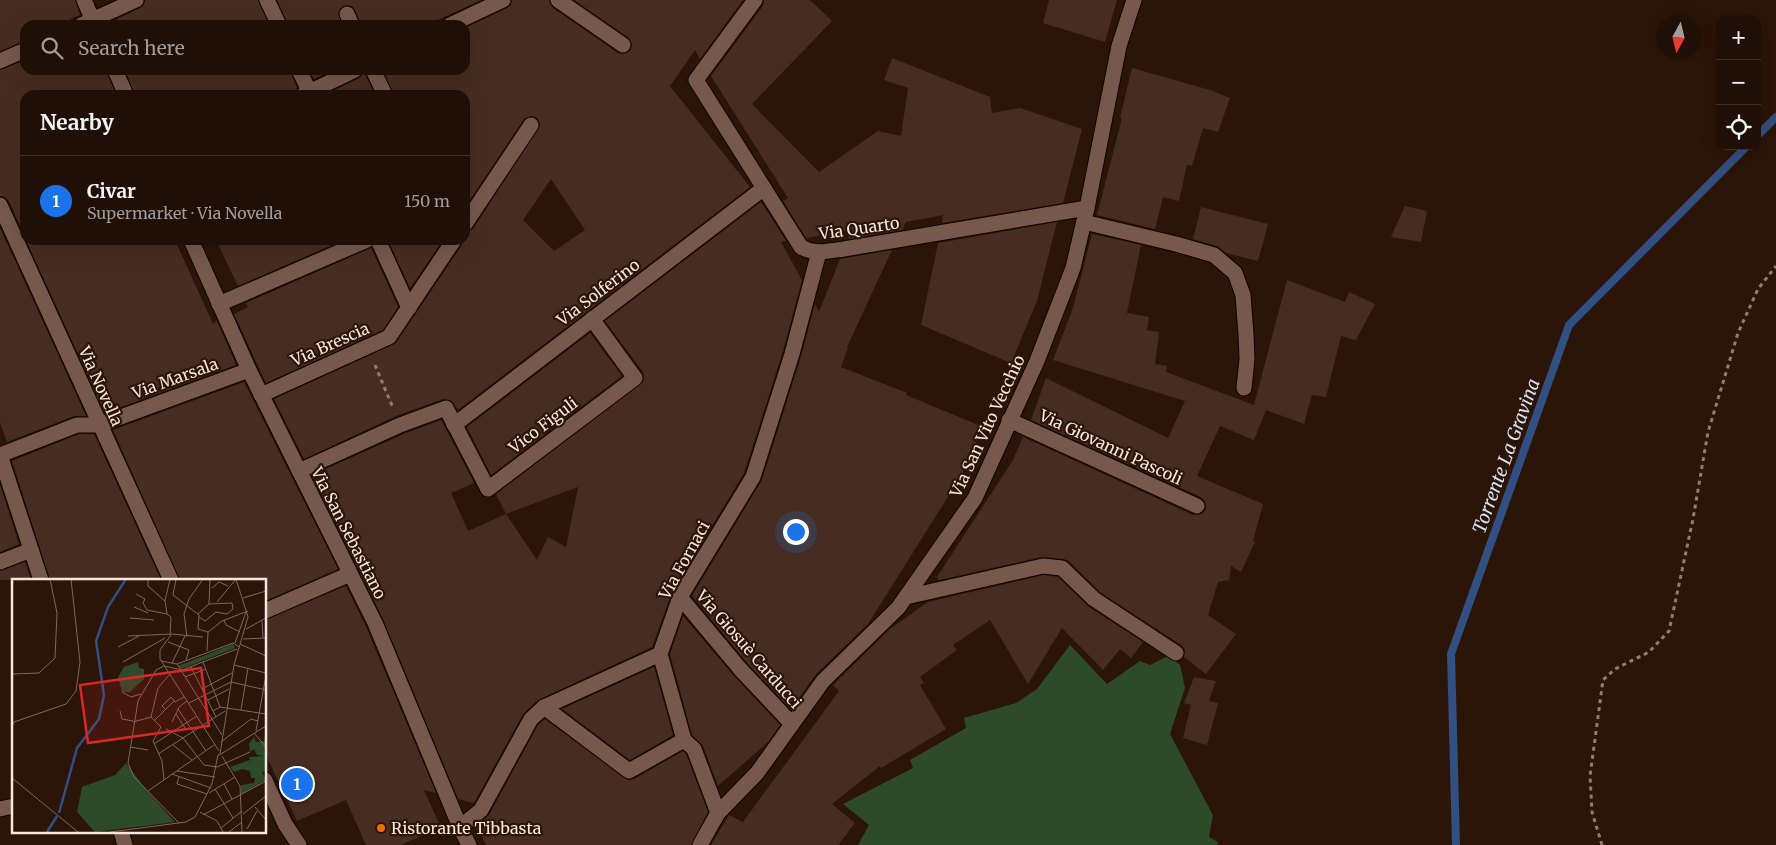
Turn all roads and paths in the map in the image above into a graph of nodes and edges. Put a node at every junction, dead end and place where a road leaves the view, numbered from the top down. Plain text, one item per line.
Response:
1 (84, 0) edge
2 (136, 0) edge
3 (267, 0) edge
4 (503, 0) edge
5 (558, 0) edge
6 (756, 0) edge
7 (1134, 0) edge
8 (88, 20) edge
9 (95, 20) edge
10 (276, 20) edge
11 (461, 20) edge
12 (623, 45) dead end
13 (20, 52) edge
14 (0, 61) edge
15 (117, 75) edge
16 (301, 75) edge
17 (345, 75) edge
18 (375, 75) edge
19 (124, 90) edge
20 (306, 90) edge
21 (316, 90) edge
22 (382, 90) edge
23 (531, 126) dead end
24 (764, 188) junction
25 (0, 205) edge
26 (1085, 215) junction
27 (470, 217) edge
28 (193, 245) edge
29 (356, 245) edge
30 (380, 245) edge
31 (450, 245) edge
32 (819, 252) junction
33 (1776, 266) edge
34 (219, 304) junction
35 (409, 308) junction
36 (592, 319) junction
37 (367, 347) junction
38 (249, 370) junction
39 (1244, 388) dead end
40 (261, 395) junction
41 (1010, 420) junction
42 (454, 424) junction
43 (99, 425) junction
44 (400, 425) junction
45 (0, 455) edge
46 (299, 471) junction
47 (1197, 506) dead end
48 (31, 550) junction
49 (0, 562) edge
50 (350, 574) junction
51 (41, 579) edge
52 (171, 579) edge
53 (680, 597) junction
54 (906, 597) junction
55 (266, 610) edge
56 (1176, 653) dead end
57 (660, 654) junction
58 (544, 707) junction
59 (792, 724) junction
60 (684, 740) junction
61 (266, 782) edge
62 (718, 813) junction
63 (460, 827) junction
64 (121, 832) edge
65 (125, 845) edge
66 (299, 845) edge
67 (469, 845) edge
68 (700, 845) edge
69 (1602, 845) edge

1 - 8 street
2 - 9 street
3 - 10 street
4 - 11 street
5 - 12 street
6 - 24 street, Via Quarto
7 - 26 street, Via San Vito Vecchio
13 - 14 street
15 - 19 street
16 - 20 street
17 - 21 street
18 - 22 street
23 - 27 street
24 - 32 street, Via Quarto
24 - 36 street, Via Solferino
25 - 43 street, Via Novella
26 - 32 street, Via Quarto
26 - 39 street
26 - 41 street, Via San Vito Vecchio
28 - 34 street, Via San Sebastiano
29 - 34 street
30 - 35 street
31 - 35 street, Via Brescia
32 - 53 street, Via Fornaci
33 - 69 path
34 - 38 street, Via San Sebastiano
35 - 37 street, Via Brescia
36 - 42 street, Via Solferino
36 - 42 street, Vico Figuli
37 - 40 street, Via Brescia
37 - 44 path
38 - 40 street, Via San Sebastiano
38 - 43 street, Via Marsala
40 - 46 street, Via San Sebastiano
41 - 47 street, Via Giovanni Pascoli
41 - 54 street, Via San Vito Vecchio
42 - 44 street, Vico Figuli
43 - 45 street, Via Marsala
43 - 52 street, Via Novella
44 - 46 street
45 - 48 street
46 - 50 street, Via San Sebastiano
48 - 49 street
48 - 51 street
50 - 55 street
50 - 63 street, Via San Sebastiano
53 - 57 street, Via Fornaci
53 - 59 street, Via Giosuè Carducci
54 - 56 street
54 - 59 street, Via San Vito Vecchio
57 - 58 street
57 - 60 street
58 - 60 street
58 - 63 street
59 - 62 street, Via San Vito Vecchio
60 - 62 street
61 - 66 street
62 - 68 street, Via San Vito Vecchio
63 - 67 street, Via San Sebastiano
64 - 65 street

